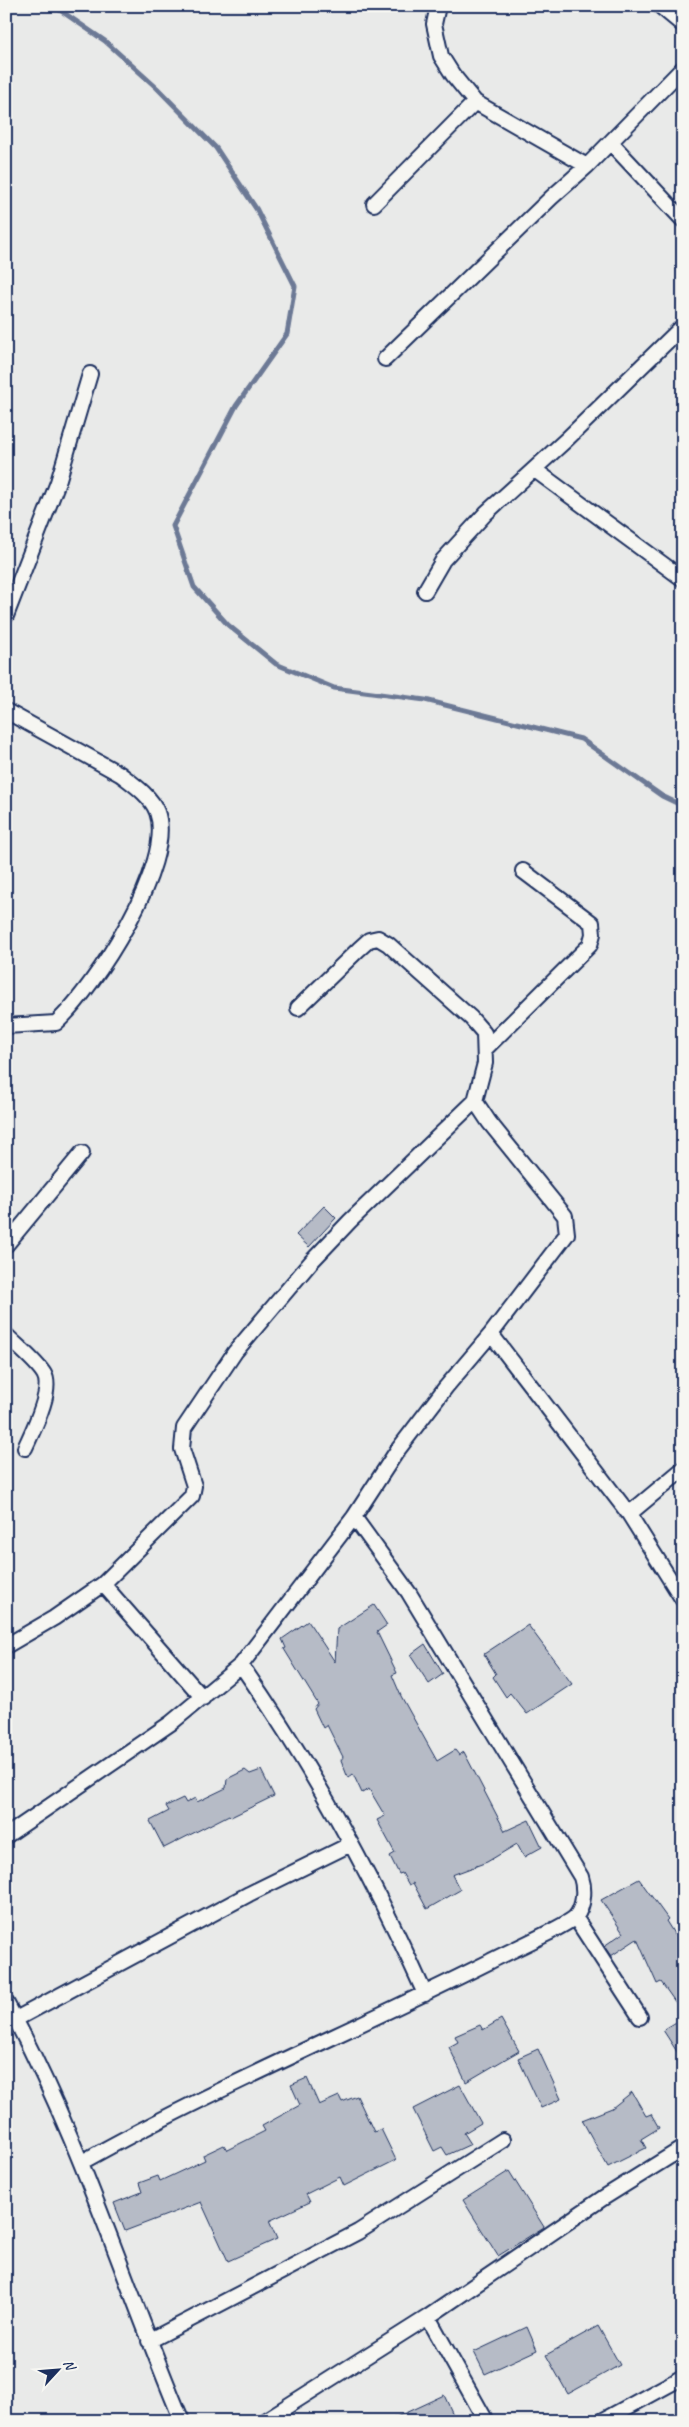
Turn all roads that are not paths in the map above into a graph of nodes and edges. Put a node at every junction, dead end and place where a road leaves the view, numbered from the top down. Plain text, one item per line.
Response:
1 (438, 6) edge
2 (660, 6) edge
3 (683, 25) edge
4 (683, 68) edge
5 (475, 102) junction
6 (611, 143) junction
7 (587, 166) junction
8 (374, 204) dead end
9 (683, 220) edge
10 (683, 326) edge
11 (385, 359) dead end
12 (90, 374) dead end
13 (535, 470) junction
14 (683, 579) edge
15 (425, 591) dead end
16 (6, 616) edge
17 (6, 711) edge
18 (523, 871) dead end
19 (298, 1008) dead end
20 (6, 1026) edge
21 (485, 1049) junction
22 (475, 1102) junction
23 (82, 1153) dead end
24 (6, 1245) edge
25 (491, 1334) junction
26 (6, 1335) edge
27 (25, 1448) dead end
28 (683, 1469) edge
29 (628, 1514) junction
30 (354, 1517) junction
31 (103, 1584) junction
32 (683, 1600) edge
33 (6, 1646) edge
34 (241, 1665) junction
35 (203, 1698) junction
36 (6, 1836) edge
37 (352, 1844) junction
38 (576, 1917) junction
39 (426, 1994) junction
40 (6, 2002) edge
41 (640, 2017) dead end
42 (16, 2020) junction
43 (503, 2140) dead end
44 (683, 2148) edge
45 (82, 2162) junction
46 (428, 2317) junction
47 (149, 2341) junction
48 (683, 2377) edge
49 (182, 2421) edge
50 (264, 2421) edge
51 (486, 2421) edge
52 (602, 2421) edge

1 - 5 street
2 - 3 street
4 - 6 street
5 - 7 street
5 - 8 street
6 - 7 street
6 - 9 street
7 - 11 street
10 - 13 street
12 - 16 street
13 - 14 street
13 - 15 street
17 - 20 street
18 - 21 street
19 - 21 street
21 - 22 street
22 - 25 street
22 - 31 street
23 - 24 street
25 - 29 street
25 - 30 street
26 - 27 street
28 - 29 street
29 - 32 street
30 - 34 street
30 - 38 street
31 - 33 street
31 - 35 street
34 - 35 street
34 - 37 street
35 - 36 street
37 - 39 street
37 - 42 street
38 - 39 street
38 - 41 street
39 - 45 street
40 - 42 street
42 - 45 street
43 - 47 street
44 - 46 street
45 - 47 street
46 - 50 street
46 - 51 street
47 - 49 street
48 - 52 street

